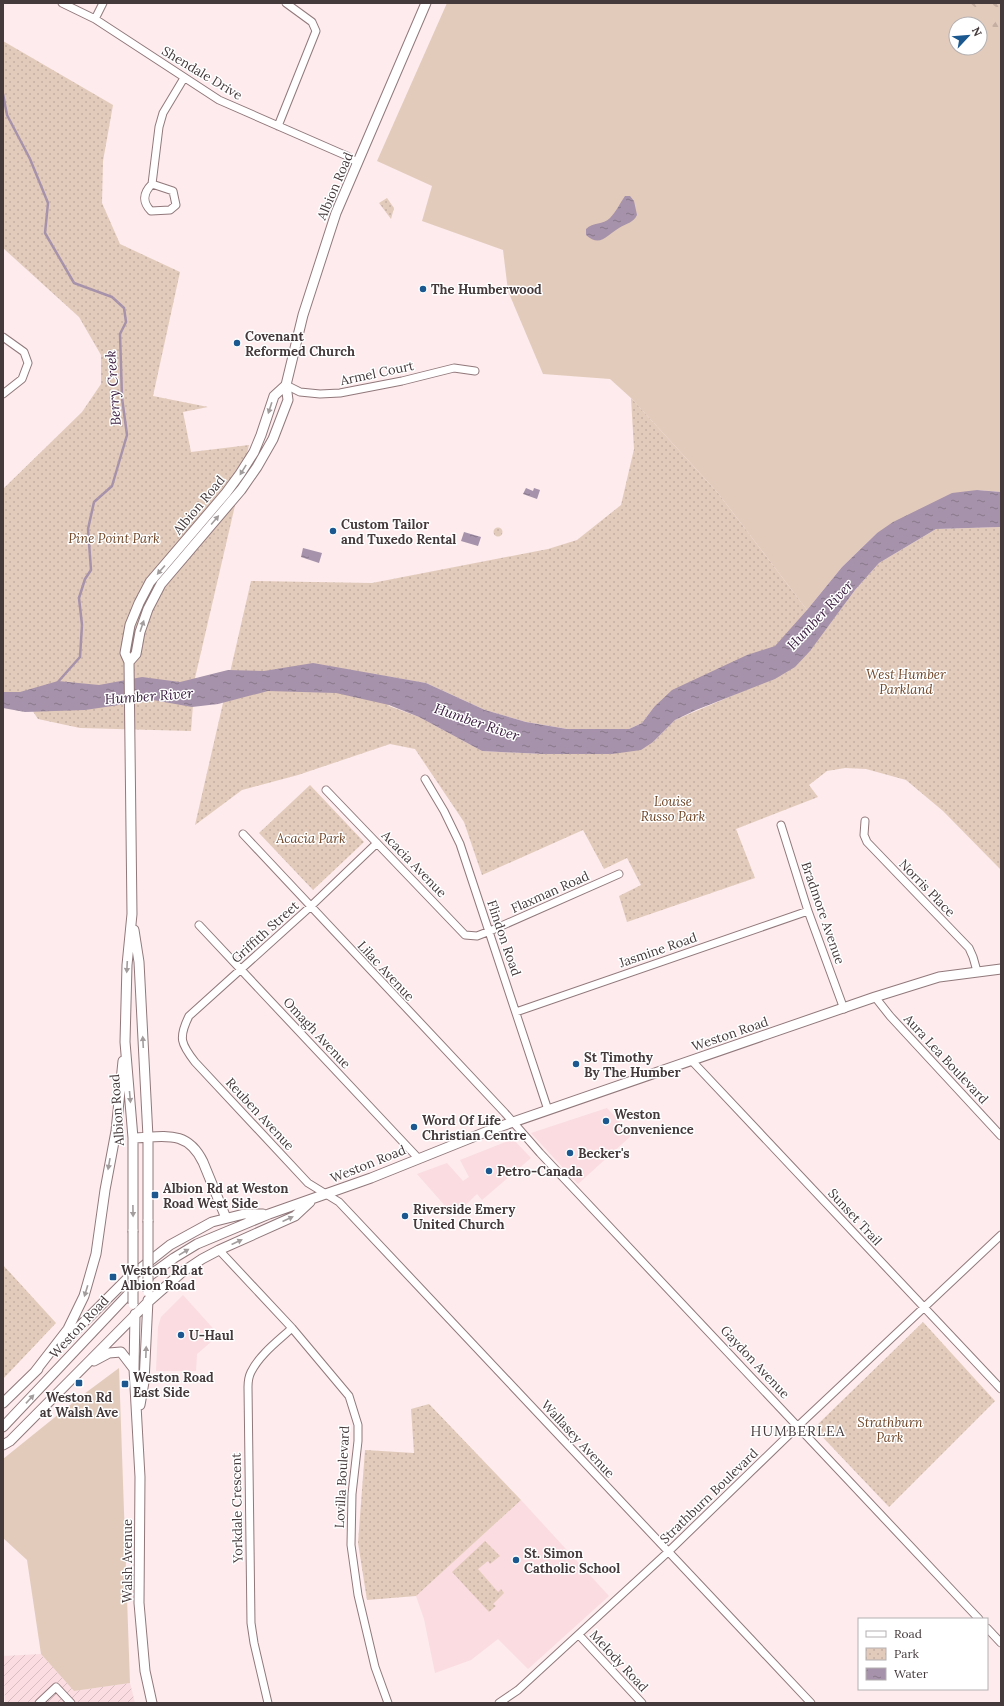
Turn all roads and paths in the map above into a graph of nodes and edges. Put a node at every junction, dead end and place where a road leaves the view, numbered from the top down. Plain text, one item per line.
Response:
1 (62, 3) edge
2 (103, 3) edge
3 (286, 3) edge
4 (426, 3) edge
5 (96, 18) junction
6 (184, 78) junction
7 (278, 126) junction
8 (358, 162) junction
9 (152, 184) junction
10 (3, 337) edge
11 (474, 371) dead end
12 (286, 385) junction
13 (3, 394) edge
14 (129, 662) junction
15 (425, 780) dead end
16 (326, 790) dead end
17 (865, 821) dead end
18 (781, 825) dead end
19 (243, 834) dead end
20 (377, 843) junction
21 (619, 874) dead end
22 (310, 907) junction
23 (808, 911) junction
24 (132, 914) junction
25 (198, 925) dead end
26 (490, 931) junction
27 (1001, 969) edge
28 (241, 971) junction
29 (977, 971) junction
30 (875, 997) junction
31 (844, 1009) junction
32 (516, 1012) junction
33 (125, 1042) junction
34 (183, 1044) joint
35 (692, 1061) junction
36 (548, 1110) junction
37 (513, 1122) junction
38 (1001, 1136) edge
39 (148, 1137) junction
40 (133, 1138) junction
41 (418, 1158) junction
42 (325, 1195) junction
43 (314, 1199) junction
44 (269, 1214) junction
45 (226, 1218) junction
46 (1001, 1235) edge
47 (219, 1250) junction
48 (148, 1292) joint
49 (148, 1302) junction
50 (133, 1304) joint
51 (924, 1308) junction
52 (135, 1316) junction
53 (292, 1328) junction
54 (84, 1366) junction
55 (134, 1368) junction
56 (34, 1373) junction
57 (1001, 1389) edge
58 (3, 1403) edge
59 (138, 1418) junction
60 (798, 1426) junction
61 (3, 1427) edge
62 (3, 1445) edge
63 (668, 1552) junction
64 (978, 1618) edge
65 (988, 1629) edge
66 (579, 1634) junction
67 (1001, 1643) edge
68 (40, 1703) edge
69 (70, 1703) edge
70 (152, 1703) edge
71 (268, 1703) edge
72 (388, 1703) edge
73 (499, 1703) edge
74 (642, 1703) edge
75 (811, 1703) edge

1 - 5 street, Shendale Drive
2 - 5 street
3 - 7 street
4 - 8 main road, Albion Road
5 - 6 street, Shendale Drive
6 - 7 street, Shendale Drive
6 - 9 street
7 - 8 street, Shendale Drive
8 - 12 main road, Albion Road
9 - 9 street
10 - 13 street
11 - 12 street, Armel Court
14 -> 12 main road, Albion Road
12 -> 14 main road, Albion Road
14 - 24 main road, Albion Road
15 - 26 street, Flindon Road
16 - 20 street, Acacia Avenue
17 - 29 street, Norris Place
18 - 23 street, Bradmore Avenue
19 - 22 street, Lilac Avenue
20 - 22 street, Griffith Street
20 - 26 street, Acacia Avenue
21 - 26 street, Flaxman Road
22 - 28 street, Griffith Street
22 - 37 street, Lilac Avenue
23 - 31 street, Bradmore Avenue
23 - 32 street, Jasmine Road
24 -> 33 main road, Albion Road
39 -> 24 main road, Albion Road
25 - 28 street, Omagh Avenue
26 - 32 street, Flindon Road
27 - 29 main road, Weston Road
28 - 34 street, Griffith Street
28 - 41 street, Omagh Avenue
29 - 30 main road, Weston Road
30 - 31 main road, Weston Road
30 - 38 street, Aura Lea Boulevard
31 - 35 main road, Weston Road
32 - 36 street, Flindon Road
33 -> 40 main road, Albion Road
33 -> 56 main road
34 - 42 street, Reuben Avenue
35 - 36 main road, Weston Road
35 - 51 street, Sunset Trail
36 - 37 main road, Weston Road
37 - 41 main road, Weston Road
37 - 60 street, Gaydon Avenue
39 - 40 main road
39 - 45 main road
39 - 48 main road, Albion Road, bridge
40 -> 50 main road, Albion Road, bridge
41 - 42 main road, Weston Road
42 - 43 main road, Weston Road
42 - 63 street, Wallasey Avenue
43 - 44 main road, Weston Road
47 -> 43 main road
44 - 45 main road, Weston Road
61 -> 44 main road, Weston Road
45 - 56 main road, Weston Road
46 - 51 street, Strathburn Boulevard
47 - 49 main road
47 - 53 street, Lovilla Boulevard
48 - 49 main road, Walsh Avenue
49 - 52 main road
59 -> 49 main road, Walsh Avenue
50 - 52 main road, Walsh Avenue
51 - 57 street, Sunset Trail
51 - 60 street, Strathburn Boulevard
52 - 54 main road
52 - 55 main road, Walsh Avenue
53 - 71 street, Yorkdale Crescent
53 - 72 street, Lovilla Boulevard
54 - 55 main road
54 - 62 main road
55 - 59 main road, Walsh Avenue
56 - 58 main road, Weston Road
59 - 70 main road, Walsh Avenue
60 - 63 street, Strathburn Boulevard
60 - 64 street, Gaydon Avenue
63 - 66 street, Strathburn Boulevard
63 - 75 street, Wallasey Avenue
65 - 67 street
66 - 73 street, Strathburn Boulevard
66 - 74 street, Melody Road
68 - 69 street

